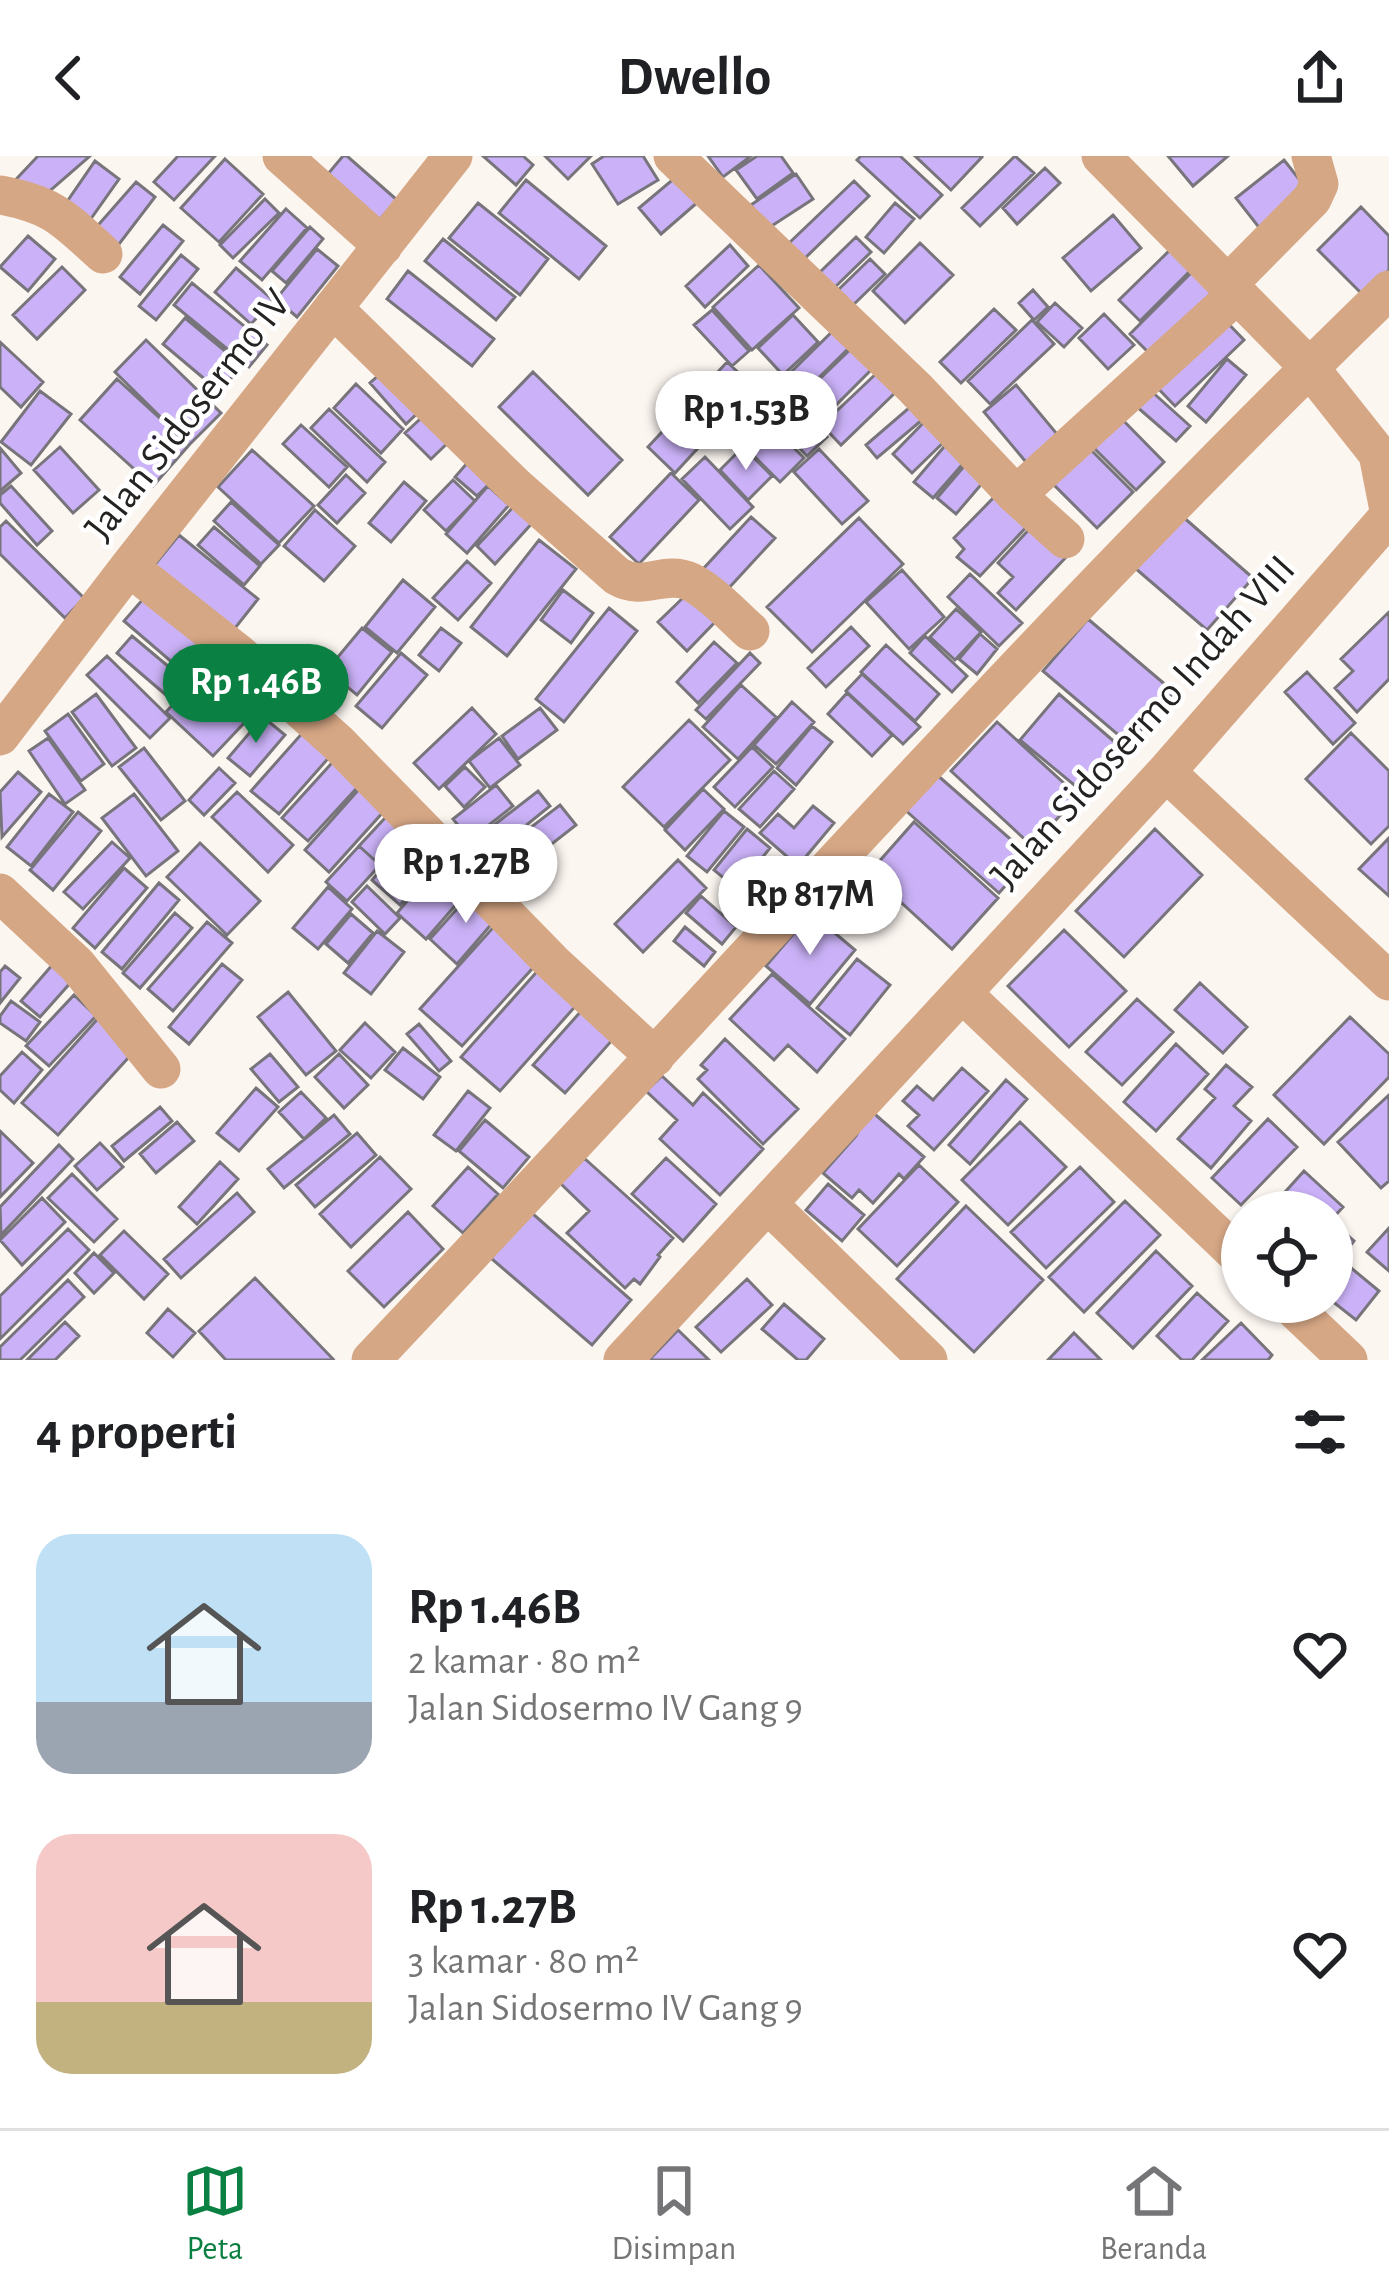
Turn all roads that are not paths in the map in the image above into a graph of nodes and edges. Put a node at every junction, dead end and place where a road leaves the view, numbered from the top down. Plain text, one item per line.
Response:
1 (282, 156) edge
2 (453, 156) edge
3 (673, 156) edge
4 (1101, 156) edge
5 (1311, 156) edge
6 (0, 195) edge
7 (383, 246) junction
8 (103, 254) dead end
9 (1232, 289) junction
10 (1389, 290) edge
11 (333, 308) junction
12 (1309, 367) junction
13 (1384, 456) edge
14 (1016, 495) junction
15 (1389, 513) edge
16 (1065, 539) dead end
17 (129, 567) junction
18 (750, 631) dead end
19 (2, 726) edge
20 (1166, 772) junction
21 (0, 892) edge
22 (1389, 981) edge
23 (963, 994) junction
24 (655, 1057) junction
25 (161, 1069) dead end
26 (767, 1204) junction
27 (1221, 1239) edge
28 (1309, 1323) edge
29 (371, 1360) edge
30 (623, 1360) edge
31 (928, 1360) edge
32 (1348, 1360) edge

1 - 7 street
2 - 7 street, Jalan Sidosermo IV
3 - 14 street
4 - 9 street
5 - 9 street
6 - 8 street
7 - 11 street, Jalan Sidosermo IV
9 - 12 street
9 - 14 street
10 - 12 street
11 - 17 street, Jalan Sidosermo IV
11 - 18 street
12 - 13 street
12 - 24 street
13 - 15 street
14 - 16 street
15 - 20 street, Jalan Sidosermo Indah VIII
17 - 19 street, Jalan Sidosermo IV
17 - 24 street
20 - 22 street
20 - 23 street, Jalan Sidosermo Indah VIII
21 - 25 street
23 - 26 street, Jalan Sidosermo Indah VIII
23 - 27 street
24 - 29 street
26 - 30 street, Jalan Sidosermo Indah VIII
26 - 31 street
28 - 32 street

